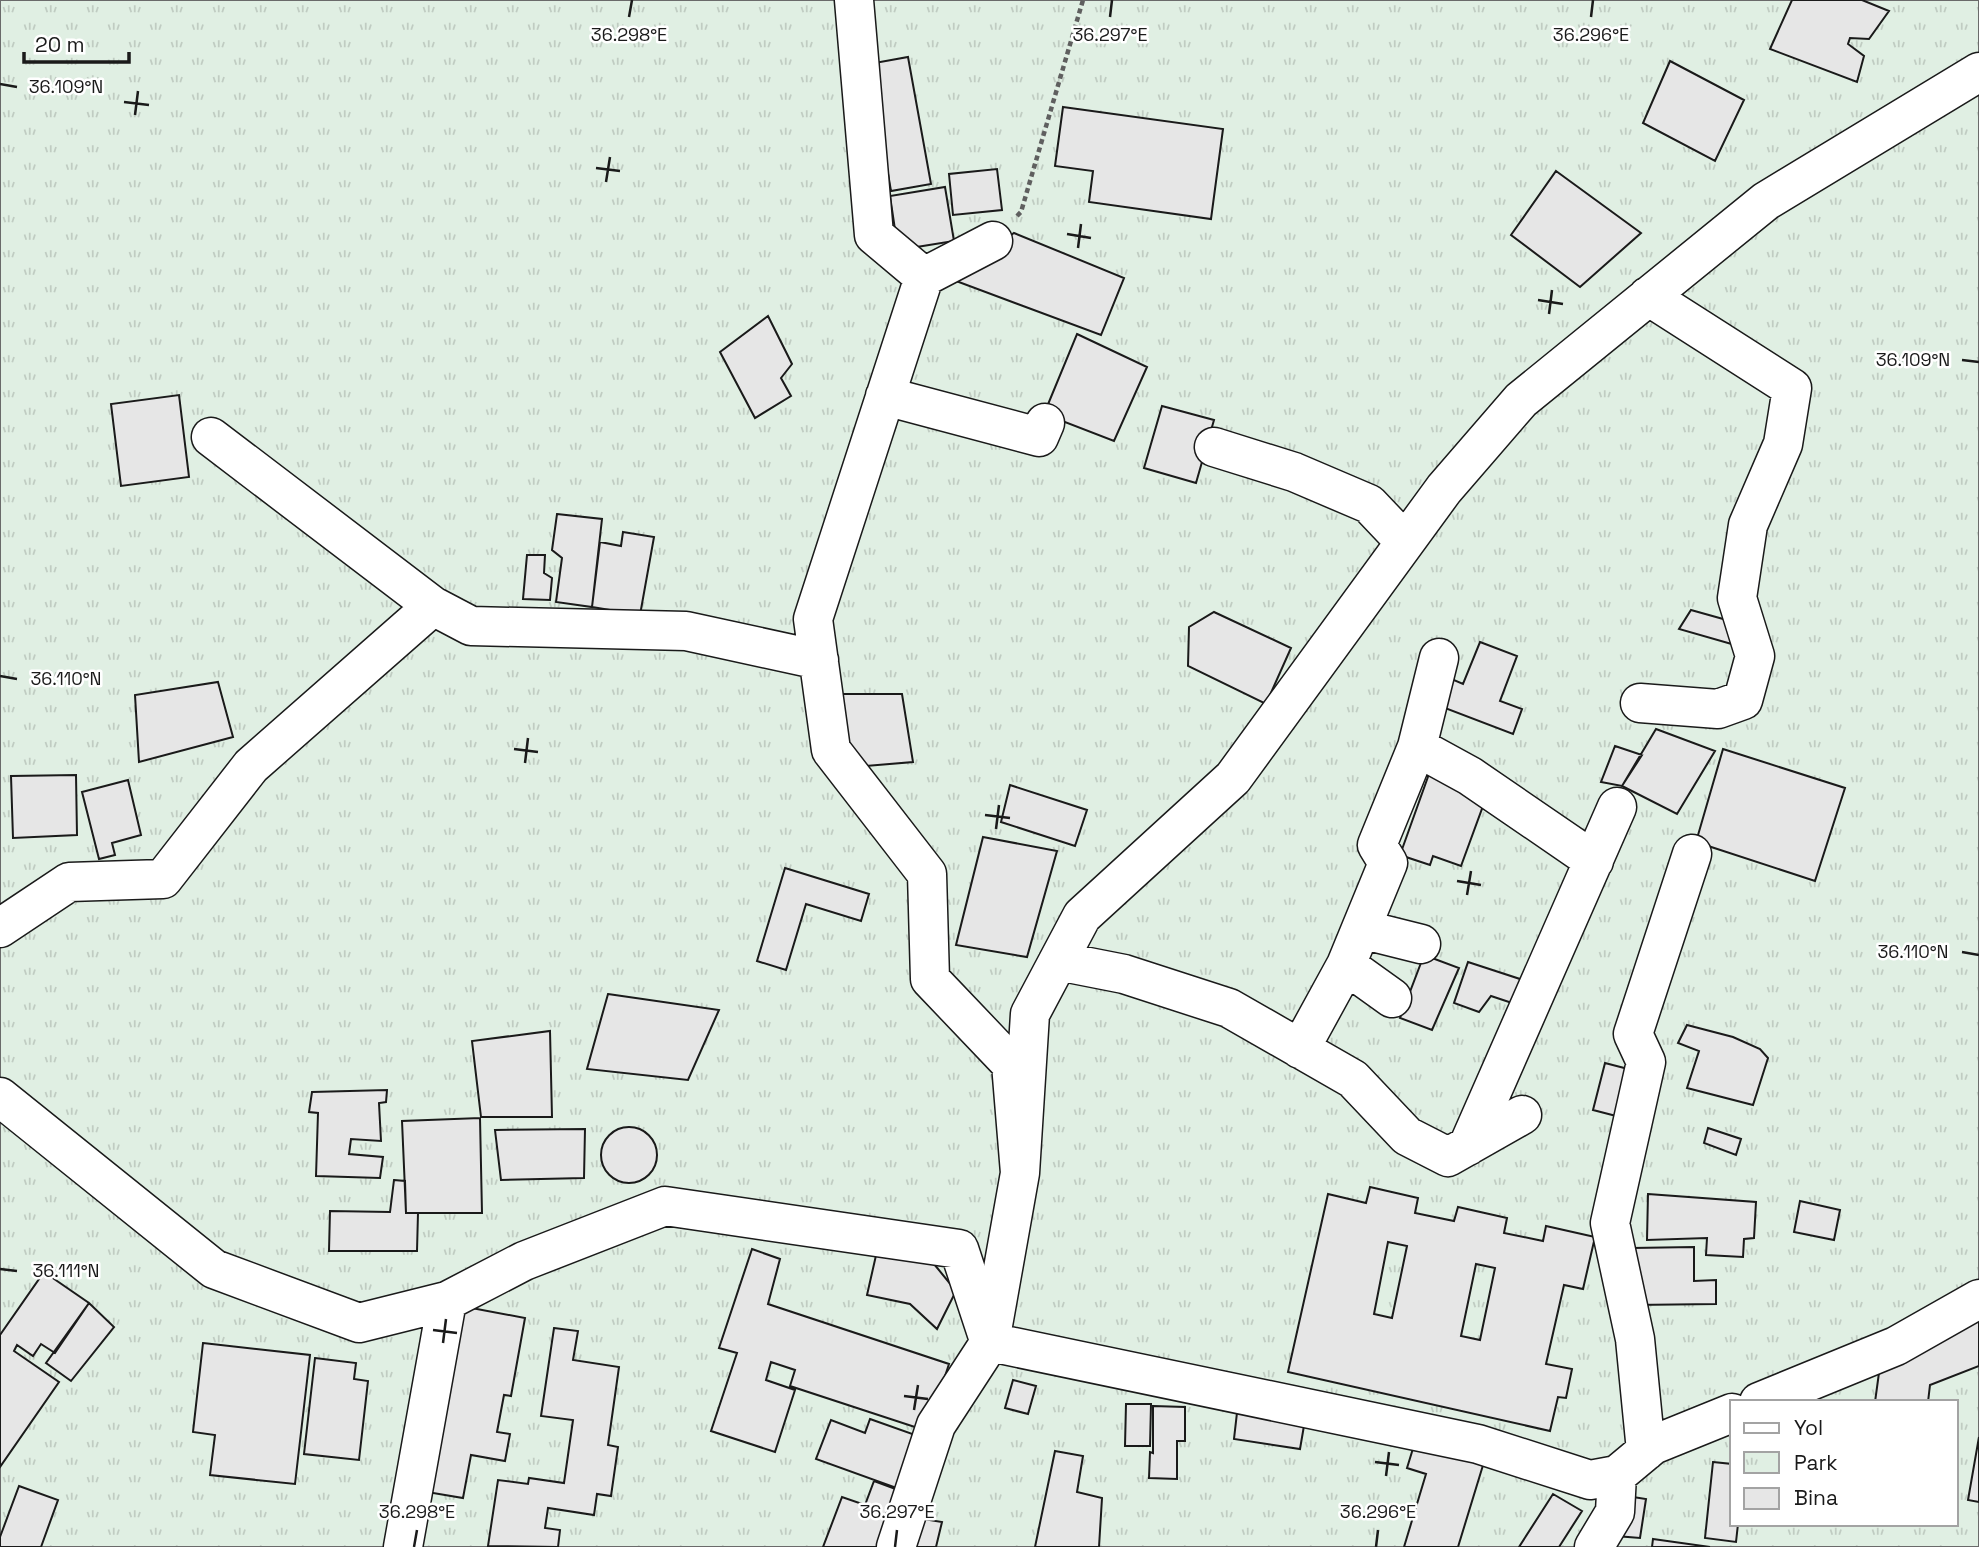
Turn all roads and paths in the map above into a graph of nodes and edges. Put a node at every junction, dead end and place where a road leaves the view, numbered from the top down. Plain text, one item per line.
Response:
1 (854, 0) edge
2 (1083, 0) edge
3 (1979, 72) edge
4 (993, 241) joint
5 (924, 277) junction
6 (1648, 296) junction
7 (885, 396) junction
8 (1045, 423) dead end
9 (211, 437) dead end
10 (1214, 447) dead end
11 (1405, 542) junction
12 (433, 606) junction
13 (1438, 658) dead end
14 (819, 660) junction
15 (1640, 703) dead end
16 (1417, 747) junction
17 (1618, 807) dead end
18 (1692, 854) dead end
19 (1594, 861) junction
20 (0, 928) edge
21 (1360, 929) junction
22 (1421, 944) dead end
23 (1058, 961) junction
24 (1346, 965) junction
25 (1392, 998) dead end
26 (1300, 1049) junction
27 (0, 1097) edge
28 (1522, 1115) dead end
29 (1468, 1146) junction
30 (1020, 1173) junction
31 (1979, 1299) edge
32 (447, 1301) junction
33 (990, 1342) junction
34 (1764, 1400) edge
35 (1730, 1414) edge
36 (1632, 1463) junction
37 (403, 1547) edge
38 (896, 1547) edge
39 (1594, 1547) edge

1 - 5 street
2 - 4 path
3 - 6 street
4 - 5 street
5 - 7 street
6 - 11 street
6 - 15 street
7 - 8 street
7 - 14 street
9 - 12 street
10 - 11 street
11 - 23 street
12 - 14 street
12 - 20 street
13 - 16 street
14 - 30 street
16 - 19 street
16 - 21 street
17 - 19 street
18 - 36 street
19 - 29 street
21 - 22 street
21 - 24 street
23 - 26 street
23 - 30 street
24 - 25 street
24 - 26 street
26 - 29 street
27 - 32 street
28 - 29 street
30 - 33 street
31 - 34 street
32 - 33 street
32 - 37 street
33 - 36 street
33 - 38 street
35 - 36 street
36 - 39 street

